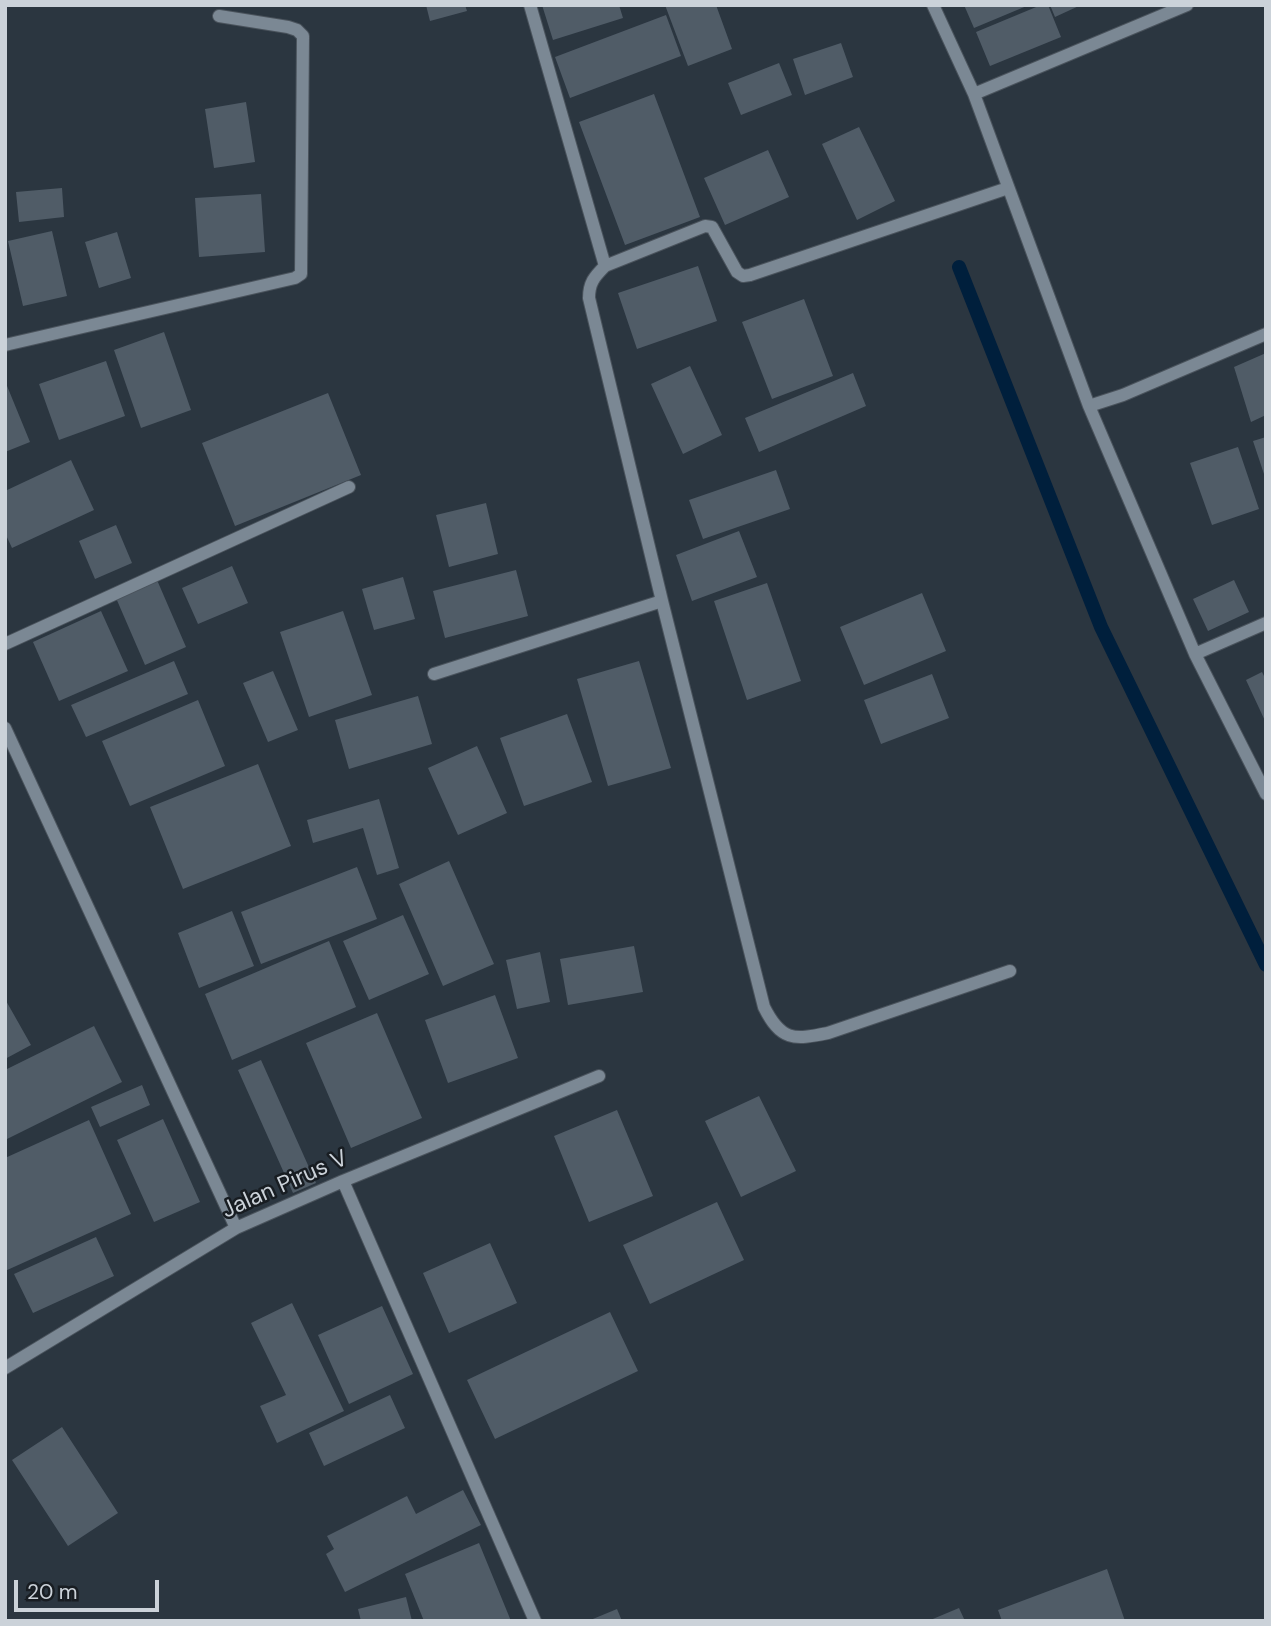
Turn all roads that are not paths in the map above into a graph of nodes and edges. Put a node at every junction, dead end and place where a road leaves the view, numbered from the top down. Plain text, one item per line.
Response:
1 (530, 5) edge
2 (933, 5) edge
3 (1187, 5) edge
4 (219, 16) dead end
5 (974, 94) junction
6 (1008, 188) junction
7 (605, 267) junction
8 (1266, 334) edge
9 (5, 345) edge
10 (1089, 405) junction
11 (349, 487) dead end
12 (662, 601) junction
13 (1266, 624) edge
14 (5, 644) edge
15 (1195, 654) junction
16 (434, 674) dead end
17 (5, 728) edge
18 (1266, 794) edge
19 (1010, 971) dead end
20 (599, 1076) dead end
21 (344, 1181) junction
22 (236, 1228) junction
23 (5, 1368) edge
24 (535, 1621) edge

1 - 7 street
2 - 5 street
3 - 5 street
4 - 9 street
5 - 6 street
6 - 7 street
6 - 10 street
7 - 12 street
8 - 10 street
10 - 15 street
11 - 14 street
12 - 16 street
12 - 19 street
13 - 15 street
15 - 18 street
17 - 22 street
20 - 21 street, Jalan Pirus V
21 - 22 street, Jalan Pirus V
21 - 24 street
22 - 23 street, Jalan Pirus V

